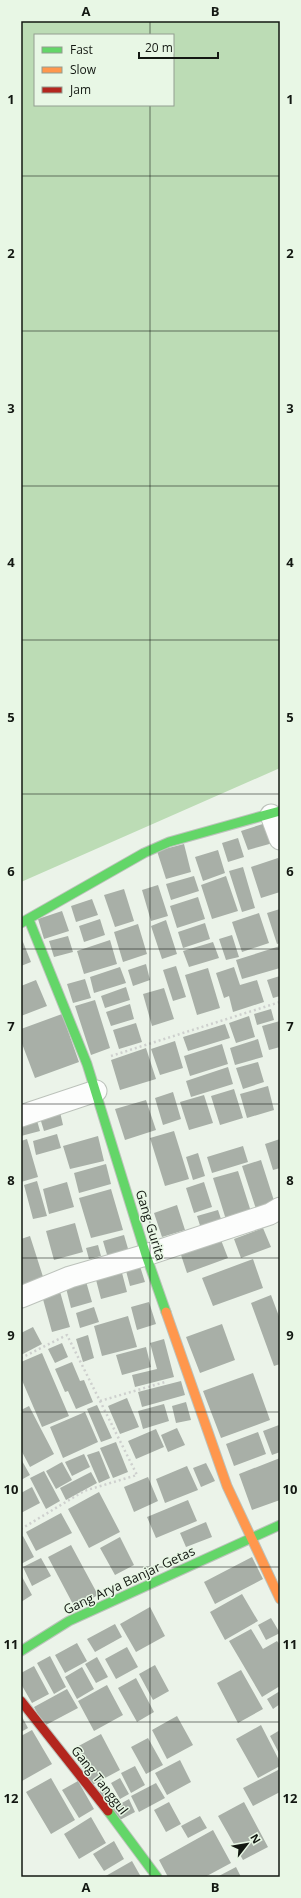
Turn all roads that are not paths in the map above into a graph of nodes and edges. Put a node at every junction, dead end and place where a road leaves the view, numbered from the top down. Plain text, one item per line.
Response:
1 (276, 813) edge
2 (280, 840) edge
3 (25, 921) edge
4 (96, 1091) junction
5 (21, 1116) edge
6 (280, 1208) edge
7 (146, 1255) junction
8 (21, 1297) edge
9 (280, 1525) edge
10 (251, 1538) junction
11 (280, 1599) edge
12 (21, 1651) edge
13 (21, 1701) edge
14 (157, 1877) edge

1 - 2 street
1 - 3 street
3 - 4 street, Gang Gurita
4 - 5 street
4 - 7 street, Gang Gurita
6 - 7 street
7 - 8 street
7 - 10 street, Gang Gurita
9 - 10 street, Gang Arya Banjar Getas
10 - 11 street, Gang Gurita
10 - 12 street, Gang Arya Banjar Getas
13 - 14 street, Gang Tanggul

